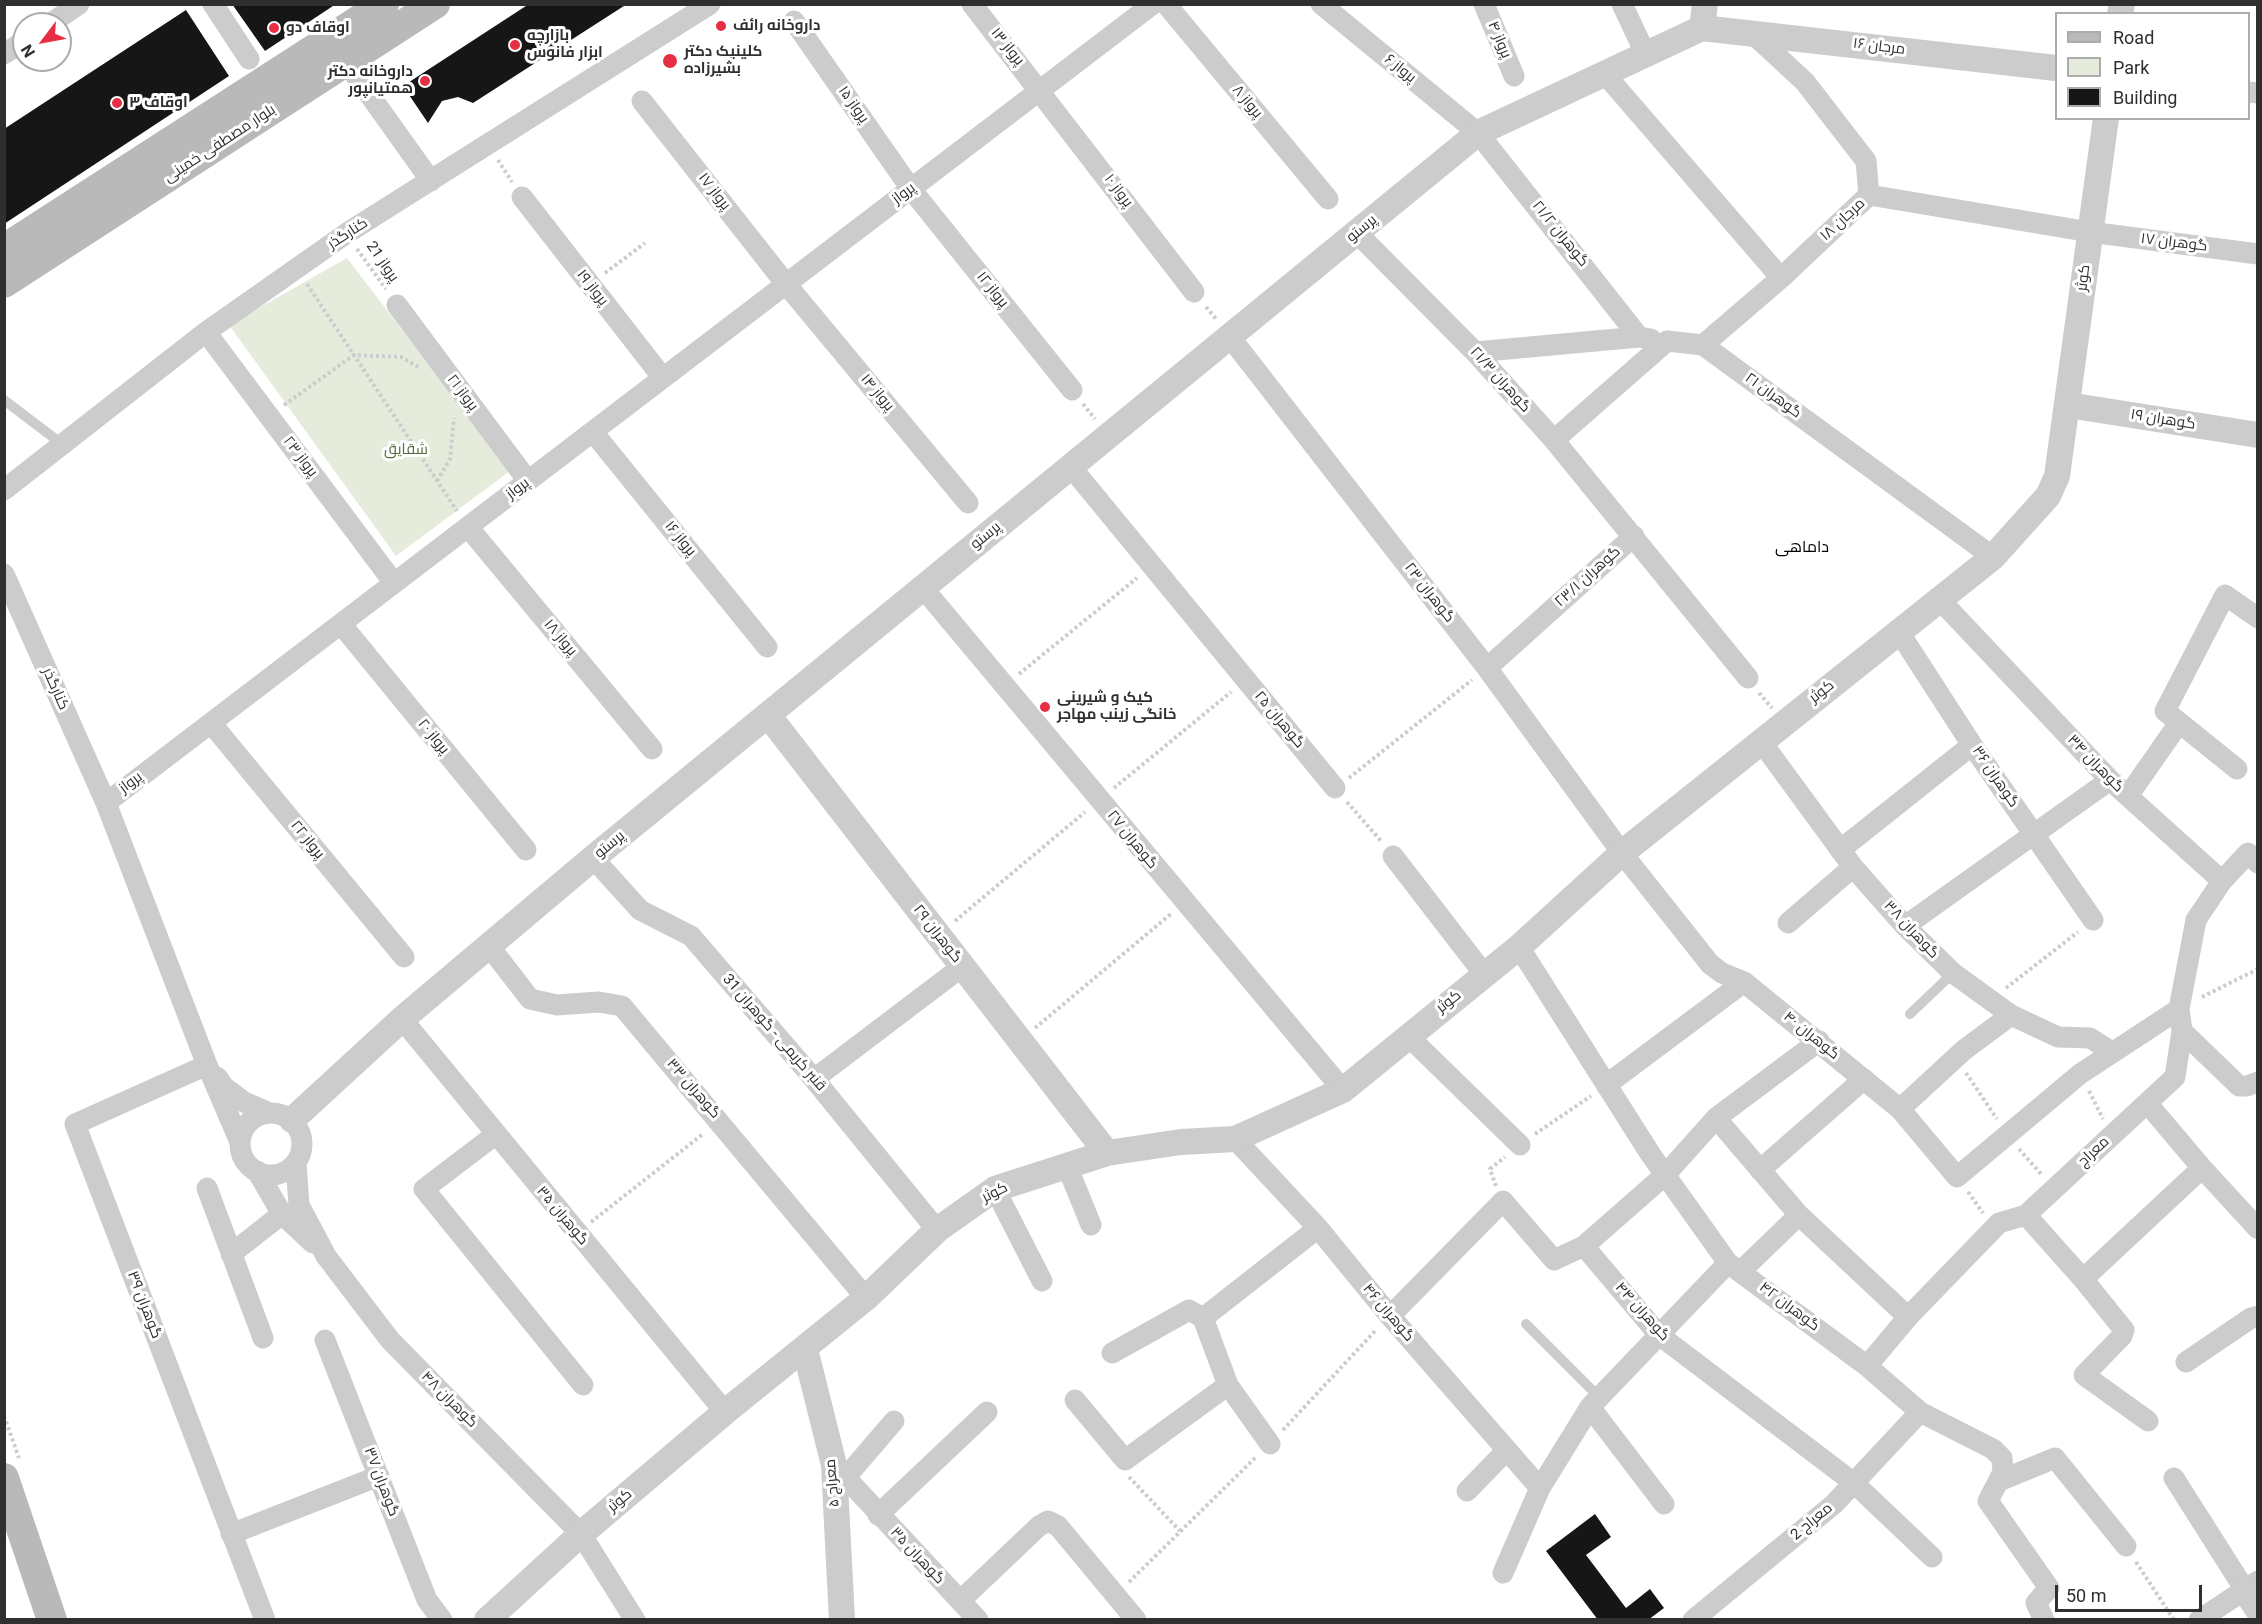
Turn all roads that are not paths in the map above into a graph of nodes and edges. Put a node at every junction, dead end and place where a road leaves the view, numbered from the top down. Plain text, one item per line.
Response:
1 (213, 4) edge
2 (384, 4) edge
3 (435, 4) edge
4 (710, 4) edge
5 (972, 4) edge
6 (1153, 4) edge
7 (1167, 4) edge
8 (1321, 4) edge
9 (1484, 4) edge
10 (1622, 4) edge
11 (1703, 16) edge
12 (794, 21) dead end
13 (1751, 32) junction
14 (1646, 55) junction
15 (249, 59) dead end
16 (346, 62) junction
17 (2055, 68) edge
18 (1605, 73) junction
19 (1514, 76) dead end
20 (1041, 90) junction
21 (642, 101) dead end
22 (2106, 120) edge
23 (1478, 133) junction
24 (431, 181) junction
25 (911, 189) junction
26 (1869, 195) junction
27 (522, 197) road end
28 (1328, 199) dead end
29 (2090, 232) junction
30 (1357, 233) junction
31 (4, 249) edge
32 (2258, 254) edge
33 (1781, 278) junction
34 (4, 283) edge
35 (786, 284) junction
36 (1194, 292) road end
37 (397, 305) road end
38 (206, 332) junction
39 (1230, 337) junction
40 (1639, 337) junction
41 (1667, 341) junction
42 (1703, 345) junction
43 (1475, 352) junction
44 (663, 378) junction
45 (1072, 390) road end
46 (4, 400) edge
47 (2068, 405) junction
48 (593, 432) junction
49 (2258, 435) edge
50 (1554, 440) junction
51 (62, 444) junction
52 (1071, 467) junction
53 (528, 481) junction
54 (4, 490) edge
55 (968, 502) dead end
56 (468, 527) junction
57 (1634, 536) junction
58 (1993, 557) junction
59 (4, 574) edge
60 (394, 583) junction
61 (922, 588) junction
62 (1941, 601) junction
63 (2258, 618) edge
64 (341, 624) junction
65 (1899, 632) junction
66 (767, 647) dead end
67 (1487, 668) junction
68 (1748, 678) road end
69 (768, 715) junction
70 (211, 723) junction
71 (2179, 723) junction
72 (1760, 740) junction
73 (1972, 745) junction
74 (652, 749) dead end
75 (2237, 769) dead end
76 (2110, 780) junction
77 (1335, 788) road end
78 (2128, 796) junction
79 (106, 803) junction
80 (2034, 835) junction
81 (526, 850) dead end
82 (1622, 853) junction
83 (2254, 853) edge
84 (1393, 856) road end
85 (593, 858) junction
86 (1847, 859) junction
87 (2222, 881) junction
88 (2093, 920) road end
89 (1788, 923) dead end
90 (1905, 926) junction
91 (489, 946) junction
92 (1519, 947) junction
93 (404, 957) dead end
94 (963, 966) junction
95 (1953, 973) junction
96 (1484, 974) junction
97 (1744, 982) junction
98 (2179, 1009) junction
99 (1910, 1014) dead end
100 (2011, 1015) junction
101 (402, 1019) junction
102 (2182, 1031) junction
103 (1407, 1035) junction
104 (1819, 1041) junction
105 (2112, 1052) junction
106 (207, 1065) junction
107 (814, 1079) junction
108 (1864, 1079) junction
109 (2258, 1082) edge
110 (1606, 1085) junction
111 (1343, 1090) junction
112 (2146, 1103) junction
113 (1900, 1109) junction
114 (267, 1112) junction
115 (1716, 1118) junction
116 (292, 1120) junction
117 (495, 1135) junction
118 (1235, 1139) junction
119 (240, 1142) junction
120 (1520, 1145) road end
121 (1107, 1153) junction
122 (296, 1163) junction
123 (1067, 1166) junction
124 (2202, 1168) junction
125 (1760, 1170) junction
126 (256, 1171) junction
127 (1665, 1175) junction
128 (207, 1188) dead end
129 (995, 1189) junction
130 (282, 1214) junction
131 (1799, 1215) junction
132 (2026, 1215) junction
133 (1090, 1225) dead end
134 (1318, 1228) junction
135 (2258, 1229) edge
136 (937, 1230) junction
137 (1584, 1246) junction
138 (231, 1254) junction
139 (326, 1256) junction
140 (1734, 1267) junction
141 (2083, 1279) junction
142 (1042, 1281) dead end
143 (866, 1298) junction
144 (1390, 1316) junction
145 (2258, 1316) edge
146 (1908, 1317) junction
147 (1203, 1318) junction
148 (1526, 1324) dead end
149 (1659, 1335) junction
150 (262, 1338) dead end
151 (325, 1340) dead end
152 (805, 1349) junction
153 (1112, 1353) dead end
154 (2186, 1362) dead end
155 (1867, 1366) junction
156 (583, 1385) dead end
157 (1228, 1385) junction
158 (1075, 1400) dead end
159 (1595, 1402) junction
160 (724, 1412) junction
161 (987, 1412) dead end
162 (1920, 1412) junction
163 (894, 1421) dead end
164 (2148, 1421) dead end
165 (1270, 1444) road end
166 (1506, 1451) junction
167 (840, 1471) junction
168 (379, 1476) junction
169 (4, 1478) edge
170 (2174, 1478) dead end
171 (1999, 1481) junction
172 (1854, 1484) junction
173 (1540, 1488) junction
174 (1467, 1491) dead end
175 (1664, 1504) dead end
176 (878, 1515) junction
177 (231, 1534) junction
178 (581, 1534) junction
179 (2126, 1546) road end
180 (1932, 1557) dead end
181 (1503, 1573) dead end
182 (2253, 1594) edge
183 (960, 1601) junction
184 (52, 1620) edge
185 (265, 1620) edge
186 (442, 1620) edge
187 (487, 1620) edge
188 (635, 1620) edge
189 (842, 1620) edge
190 (978, 1620) edge
191 (1136, 1620) edge
192 (1693, 1620) edge
193 (2044, 1620) edge
194 (2199, 1620) edge

1 - 15 street
2 - 31 main road, بلوار مصطفی خمینی
3 - 16 main road, بلوار مصطفی خمینی
4 - 24 street, کنارگذر
5 - 20 street, پرواز ۱۳
6 - 20 street, پرواز
7 - 28 street, پرواز ۸
8 - 23 street, پرواز ۶
9 - 19 street, پرواز ۴
10 - 14 street
11 - 13 street, مرجان ۱۶
11 - 14 street, پرستو
12 - 25 street, پرواز ۱۵
13 - 17 street, مرجان ۱۶
13 - 26 street
14 - 18 street, پرستو
16 - 24 street
16 - 34 main road, بلوار مصطفی خمینی
18 - 23 street, پرستو
18 - 33 street
20 - 25 street, پرواز
20 - 36 street, پرواز ۱۰
21 - 35 street, پرواز ۱۷
22 - 29 street, کوثر
23 - 30 street, پرستو
23 - 40 street, گوهران ۲۱/۲
24 - 38 street, کنارگذر
25 - 35 street, پرواز
25 - 45 street, پرواز ۱۲
26 - 29 street, مرجان ۱۸
26 - 33 street, مرجان ۱۸
27 - 44 street, پرواز ۱۹
29 - 32 street, گوهران ۱۷
29 - 47 street, کوثر
30 - 39 street, پرستو
30 - 43 street, گوهران ۲۱/۳
33 - 42 street, مرجان ۱۸
35 - 44 street, پرواز
35 - 55 street, پرواز ۱۴
37 - 53 street, پرواز ۲۱
38 - 51 street, کنارگذر
38 - 60 street, پرواز ۲۳
39 - 52 street, پرستو
39 - 67 street, گوهران ۲۳
40 - 41 street, گوهران ۲۱
40 - 43 street, گوهران ۲۱
41 - 42 street, گوهران ۲۱
41 - 50 street
42 - 58 street, گوهران ۲۱
43 - 50 street, گوهران ۲۱/۳
44 - 48 street, پرواز
46 - 51 lane
47 - 49 street, گوهران ۱۹
47 - 58 street, کوثر
48 - 53 street, پرواز
48 - 66 street, پرواز ۱۶
50 - 57 street, گوهران ۲۱/۳
51 - 54 street, کنارگذر
52 - 61 street, پرستو
52 - 77 street, گوهران ۲۵
53 - 56 street, پرواز
56 - 60 street, پرواز
56 - 74 street, پرواز ۱۸
57 - 67 street, گوهران ۲۳/۱
57 - 68 street, گوهران ۲۳/۱
58 - 62 street, کوثر
59 - 79 street, کنارگذر
60 - 64 street, پرواز
61 - 69 street, پرستو
61 - 111 street, گوهران ۲۷
62 - 65 street, کوثر
62 - 76 street, گوهران ۳۴
63 - 71 street
64 - 70 street, پرواز
64 - 81 street, پرواز ۲۰
65 - 72 street, کوثر
65 - 73 street, گوهران ۳۶
67 - 82 street, گوهران ۲۳
69 - 85 street, پرستو
69 - 94 street, گوهران ۲۹
70 - 79 street, پرواز
70 - 93 street, پرواز ۲۲
71 - 75 street
71 - 78 street
72 - 82 street, کوثر
72 - 86 street, گوهران ۳۸
73 - 80 street, گوهران ۳۶
73 - 86 street
76 - 78 street, گوهران ۳۴
76 - 80 street
78 - 87 street, گوهران ۳۴
79 - 106 street, پرواز
80 - 88 street, گوهران ۳۶
80 - 90 street
82 - 92 street, کوثر
82 - 97 street, گوهران ۴۰
83 - 87 street
84 - 96 street
85 - 91 street, پرستو
85 - 107 street, قنبر کریمی - گوهران 31
86 - 89 street
86 - 90 street, گوهران ۳۸
87 - 98 street, معراج
90 - 95 street, گوهران ۳۸
91 - 101 street, پرستو
91 - 143 street, گوهران ۳۳
92 - 96 street, کوثر
92 - 110 street, گوهران ۴۲
94 - 107 street
94 - 121 street, گوهران ۲۹
95 - 99 lane
95 - 100 street, گوهران ۳۸
96 - 103 street, کوثر
97 - 104 street, گوهران ۴۰
97 - 110 street
98 - 102 street, معراج
98 - 105 street
100 - 105 street, گوهران ۳۸
100 - 113 street
101 - 116 street, پرستو
101 - 117 street, گوهران ۳۵
102 - 109 street
102 - 112 street, معراج
103 - 111 street, کوثر
103 - 120 street
104 - 108 street, گوهران ۴۰
104 - 115 street
105 - 113 street, گوهران ۴۰
106 - 114 street
106 - 119 street, پرواز
106 - 177 street, گوهران ۳۹
107 - 136 street, قنبر کریمی - گوهران 31
108 - 113 street, گوهران ۴۰
108 - 125 street
110 - 127 street, گوهران ۴۲
111 - 118 street, کوثر
112 - 124 street
112 - 132 street, معراج
114 - 116 street
114 - 119 street
115 - 125 street
115 - 127 street
116 - 122 street
117 - 156 street
117 - 160 street, گوهران ۳۵
118 - 121 street, کوثر
118 - 134 street, گوهران ۴۶
119 - 126 street
121 - 123 street, کوثر
122 - 126 street
122 - 139 street, گوهران ۴۸
123 - 129 street, کوثر
123 - 133 street
124 - 135 street
124 - 141 street
125 - 131 street
126 - 130 street
127 - 137 street
127 - 140 street, گوهران ۴۲
128 - 138 street
129 - 136 street, کوثر
129 - 142 street
130 - 138 street
130 - 139 street
131 - 140 street
131 - 146 street
132 - 141 street
132 - 146 street, معراج
134 - 144 street, گوهران ۴۶
134 - 147 street
136 - 143 street, کوثر
137 - 144 street
137 - 149 street, گوهران ۴۴
138 - 150 street
139 - 178 street, گوهران ۴۸
140 - 149 street
140 - 155 street, گوهران ۴۲
141 - 164 street
143 - 152 street, کوثر
144 - 166 street, گوهران ۴۶
145 - 154 street
146 - 155 street, معراج
147 - 153 street
147 - 157 street
148 - 159 lane
149 - 159 street
149 - 172 street, گوهران ۴۴
151 - 168 street, گوهران ۳۷
152 - 160 street, کوثر
152 - 167 street, معراج ۵
155 - 162 street, گوهران ۴۲
157 - 158 street
157 - 165 street
159 - 173 street
159 - 175 street
160 - 178 street, کوثر
161 - 176 street
162 - 171 street, گوهران ۴۲
162 - 172 street, معراج 2
163 - 167 street
166 - 173 street, گوهران ۴۶
166 - 174 street
167 - 176 street, گوهران ۳۵
167 - 189 street, معراج ۵
168 - 177 street
168 - 186 street, گوهران ۳۷
169 - 184 main road
170 - 182 street
171 - 179 street
171 - 193 street, گوهران ۴۲
172 - 180 street, گوهران ۴۴
172 - 192 street, معراج 2
173 - 181 street
176 - 183 street, گوهران ۳۵
177 - 185 street, گوهران ۳۹
178 - 187 street, کوثر
178 - 188 street, گوهران ۴۸
182 - 194 street
183 - 190 street, گوهران ۳۵
183 - 191 street

